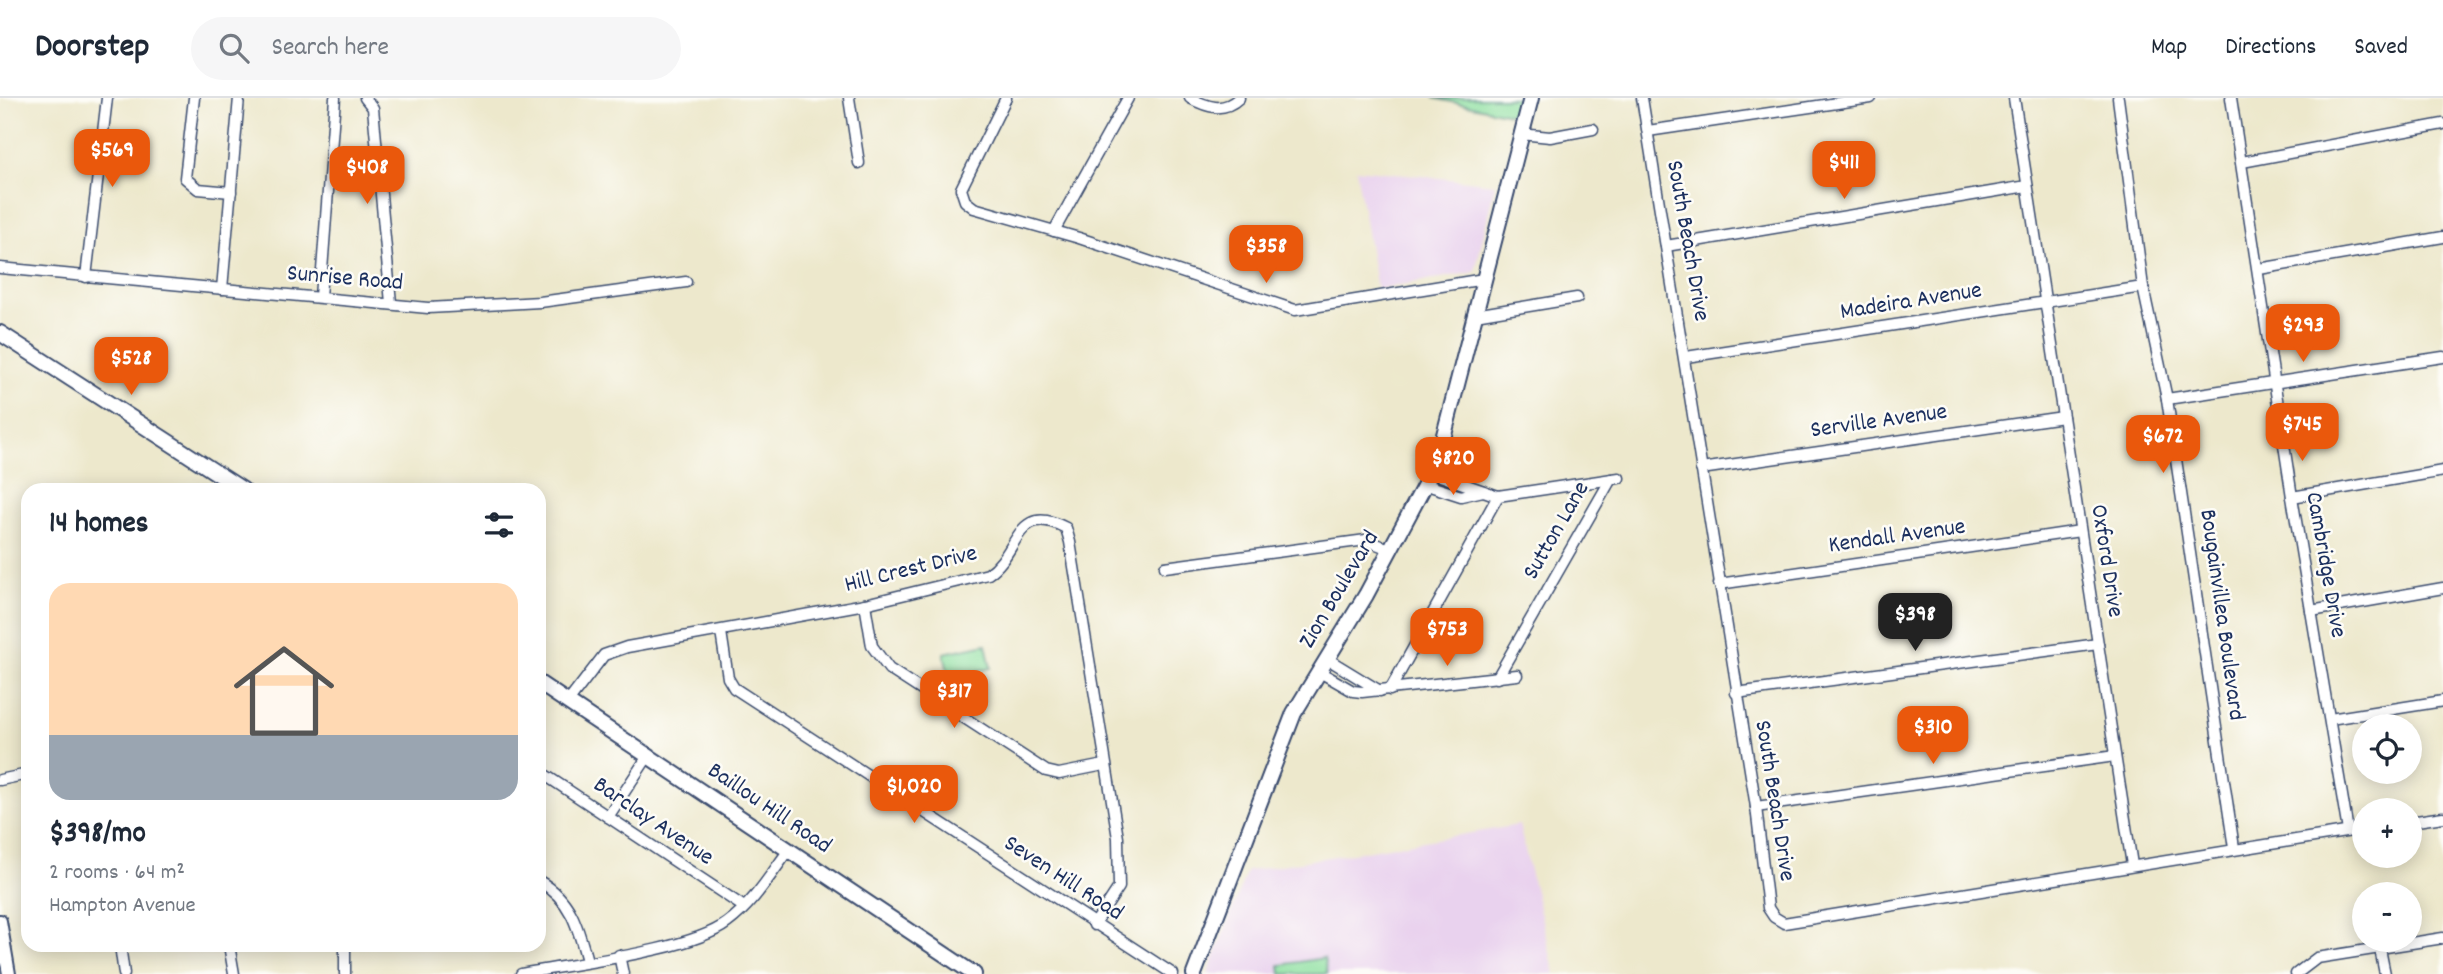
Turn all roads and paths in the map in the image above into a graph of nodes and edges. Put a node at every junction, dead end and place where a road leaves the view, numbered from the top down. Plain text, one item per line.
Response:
1 (107, 98) edge
2 (194, 98) edge
3 (239, 98) edge
4 (335, 98) edge
5 (365, 98) edge
6 (849, 98) edge
7 (1006, 98) edge
8 (1128, 98) edge
9 (1190, 98) edge
10 (1239, 98) edge
11 (1531, 98) edge
12 (1642, 98) edge
13 (1871, 98) edge
14 (2014, 98) edge
15 (2118, 98) edge
16 (2231, 98) edge
17 (2443, 124) edge
18 (1593, 129) dead end
19 (1648, 131) junction
20 (1521, 134) junction
21 (2242, 162) junction
22 (859, 163) dead end
23 (2027, 186) junction
24 (231, 192) junction
25 (1054, 231) junction
26 (2443, 237) edge
27 (1666, 246) junction
28 (0, 268) edge
29 (2259, 269) junction
30 (86, 277) junction
31 (1484, 279) junction
32 (686, 282) dead end
33 (2143, 287) junction
34 (222, 289) junction
35 (320, 297) junction
36 (1577, 299) dead end
37 (2045, 302) junction
38 (391, 303) junction
39 (1475, 315) junction
40 (0, 333) edge
41 (2443, 356) edge
42 (1686, 358) junction
43 (2275, 384) junction
44 (2167, 399) junction
45 (2063, 417) junction
46 (1701, 468) junction
47 (2443, 471) edge
48 (1430, 479) junction
49 (231, 483) edge
50 (1498, 496) junction
51 (2292, 497) junction
52 (2080, 531) junction
53 (1392, 550) junction
54 (1165, 567) dead end
55 (1719, 584) junction
56 (2443, 588) edge
57 (865, 604) junction
58 (2311, 611) junction
59 (721, 632) junction
60 (2098, 644) junction
61 (1326, 658) junction
62 (1318, 671) junction
63 (1517, 676) dead end
64 (1497, 678) junction
65 (546, 688) edge
66 (1385, 690) junction
67 (1736, 693) junction
68 (2443, 701) edge
69 (568, 702) junction
70 (2330, 719) junction
71 (648, 756) junction
72 (2115, 756) junction
73 (1104, 765) junction
74 (21, 776) edge
75 (546, 776) edge
76 (0, 780) edge
77 (1756, 807) junction
78 (608, 817) junction
79 (2443, 817) edge
80 (2422, 820) edge
81 (2352, 830) edge
82 (2348, 831) junction
83 (2234, 848) junction
84 (789, 850) junction
85 (2132, 865) junction
86 (546, 884) edge
87 (744, 907) junction
88 (0, 921) edge
89 (1094, 925) junction
90 (2443, 938) edge
91 (2422, 942) edge
92 (121, 952) edge
93 (230, 952) edge
94 (345, 952) edge
95 (2359, 952) edge
96 (2381, 952) edge
97 (619, 956) junction
98 (587, 961) junction
99 (9, 974) edge
100 (124, 974) edge
101 (234, 974) edge
102 (345, 974) edge
103 (521, 974) edge
104 (623, 974) edge
105 (974, 974) edge
106 (1173, 974) edge
107 (1194, 974) edge
108 (2296, 974) edge
109 (2385, 974) edge

1 - 30 street
2 - 24 street
3 - 24 street
4 - 35 street
5 - 38 street
6 - 22 street
7 - 25 street
8 - 25 street
9 - 10 street
11 - 20 main road, Zion Boulevard
12 - 19 street, South Beach Drive
13 - 19 street
14 - 23 street, Oxford Drive
15 - 33 street, Bougainvillea Boulevard
16 - 21 street, Cambridge Drive
17 - 21 street
18 - 20 street
19 - 27 street, South Beach Drive
20 - 31 main road, Zion Boulevard
21 - 29 street, Cambridge Drive
23 - 27 street
23 - 37 street, Oxford Drive
24 - 34 street
25 - 31 street
26 - 29 street
27 - 42 street, South Beach Drive
28 - 30 street, Sunrise Road
29 - 43 street, Cambridge Drive
30 - 34 street, Sunrise Road
31 - 39 main road, Zion Boulevard
32 - 38 street, Sunrise Road
33 - 37 street, Madeira Avenue
33 - 44 street, Bougainvillea Boulevard
34 - 35 street, Sunrise Road
35 - 38 street, Sunrise Road
36 - 39 street
37 - 42 street, Madeira Avenue
37 - 45 street, Oxford Drive
39 - 48 main road, Zion Boulevard
40 - 49 main road
41 - 43 street
42 - 46 street, South Beach Drive
43 - 44 street
43 - 51 street, Cambridge Drive
44 - 83 street, Bougainvillea Boulevard
45 - 46 street, Serville Avenue
45 - 52 street, Oxford Drive
46 - 55 street, South Beach Drive
47 - 51 street
48 - 50 street
48 - 53 main road, Zion Boulevard
50 - 64 street, Sutton Lane
50 - 66 street
51 - 58 street, Cambridge Drive
52 - 55 street, Kendall Avenue
52 - 60 street, Oxford Drive
53 - 54 street
53 - 61 main road, Zion Boulevard
55 - 67 street, South Beach Drive
56 - 58 street
57 - 59 street, Hill Crest Drive
57 - 73 street
57 - 73 street, Hill Crest Drive
58 - 70 street, Cambridge Drive
59 - 69 street, Hill Crest Drive
59 - 89 street, Seven Hill Road
60 - 67 street
60 - 72 street, Oxford Drive
61 - 62 main road, Zion Boulevard
61 - 66 street
62 - 66 street
62 - 107 main road, Zion Boulevard
63 - 64 street
64 - 66 street
65 - 69 main road, Baillou Hill Road
67 - 77 street, South Beach Drive
68 - 70 street
69 - 71 main road, Baillou Hill Road
70 - 82 street, Cambridge Drive
71 - 78 street
71 - 84 main road, Baillou Hill Road
72 - 77 street
72 - 85 street, Oxford Drive
73 - 89 street, Hill Crest Drive
74 - 76 street
75 - 78 street, Barclay Avenue
77 - 85 street, South Beach Drive
78 - 87 street, Barclay Avenue
79 - 80 street
81 - 82 street, South Beach Drive
82 - 83 street, South Beach Drive
83 - 85 street, South Beach Drive
84 - 87 street
84 - 105 main road, Baillou Hill Road
86 - 98 street
87 - 97 street
88 - 99 street
89 - 106 street, Seven Hill Road
90 - 91 street
92 - 100 street
93 - 101 street
94 - 102 street
95 - 108 street
96 - 109 street
97 - 98 street
97 - 104 street
98 - 103 street

